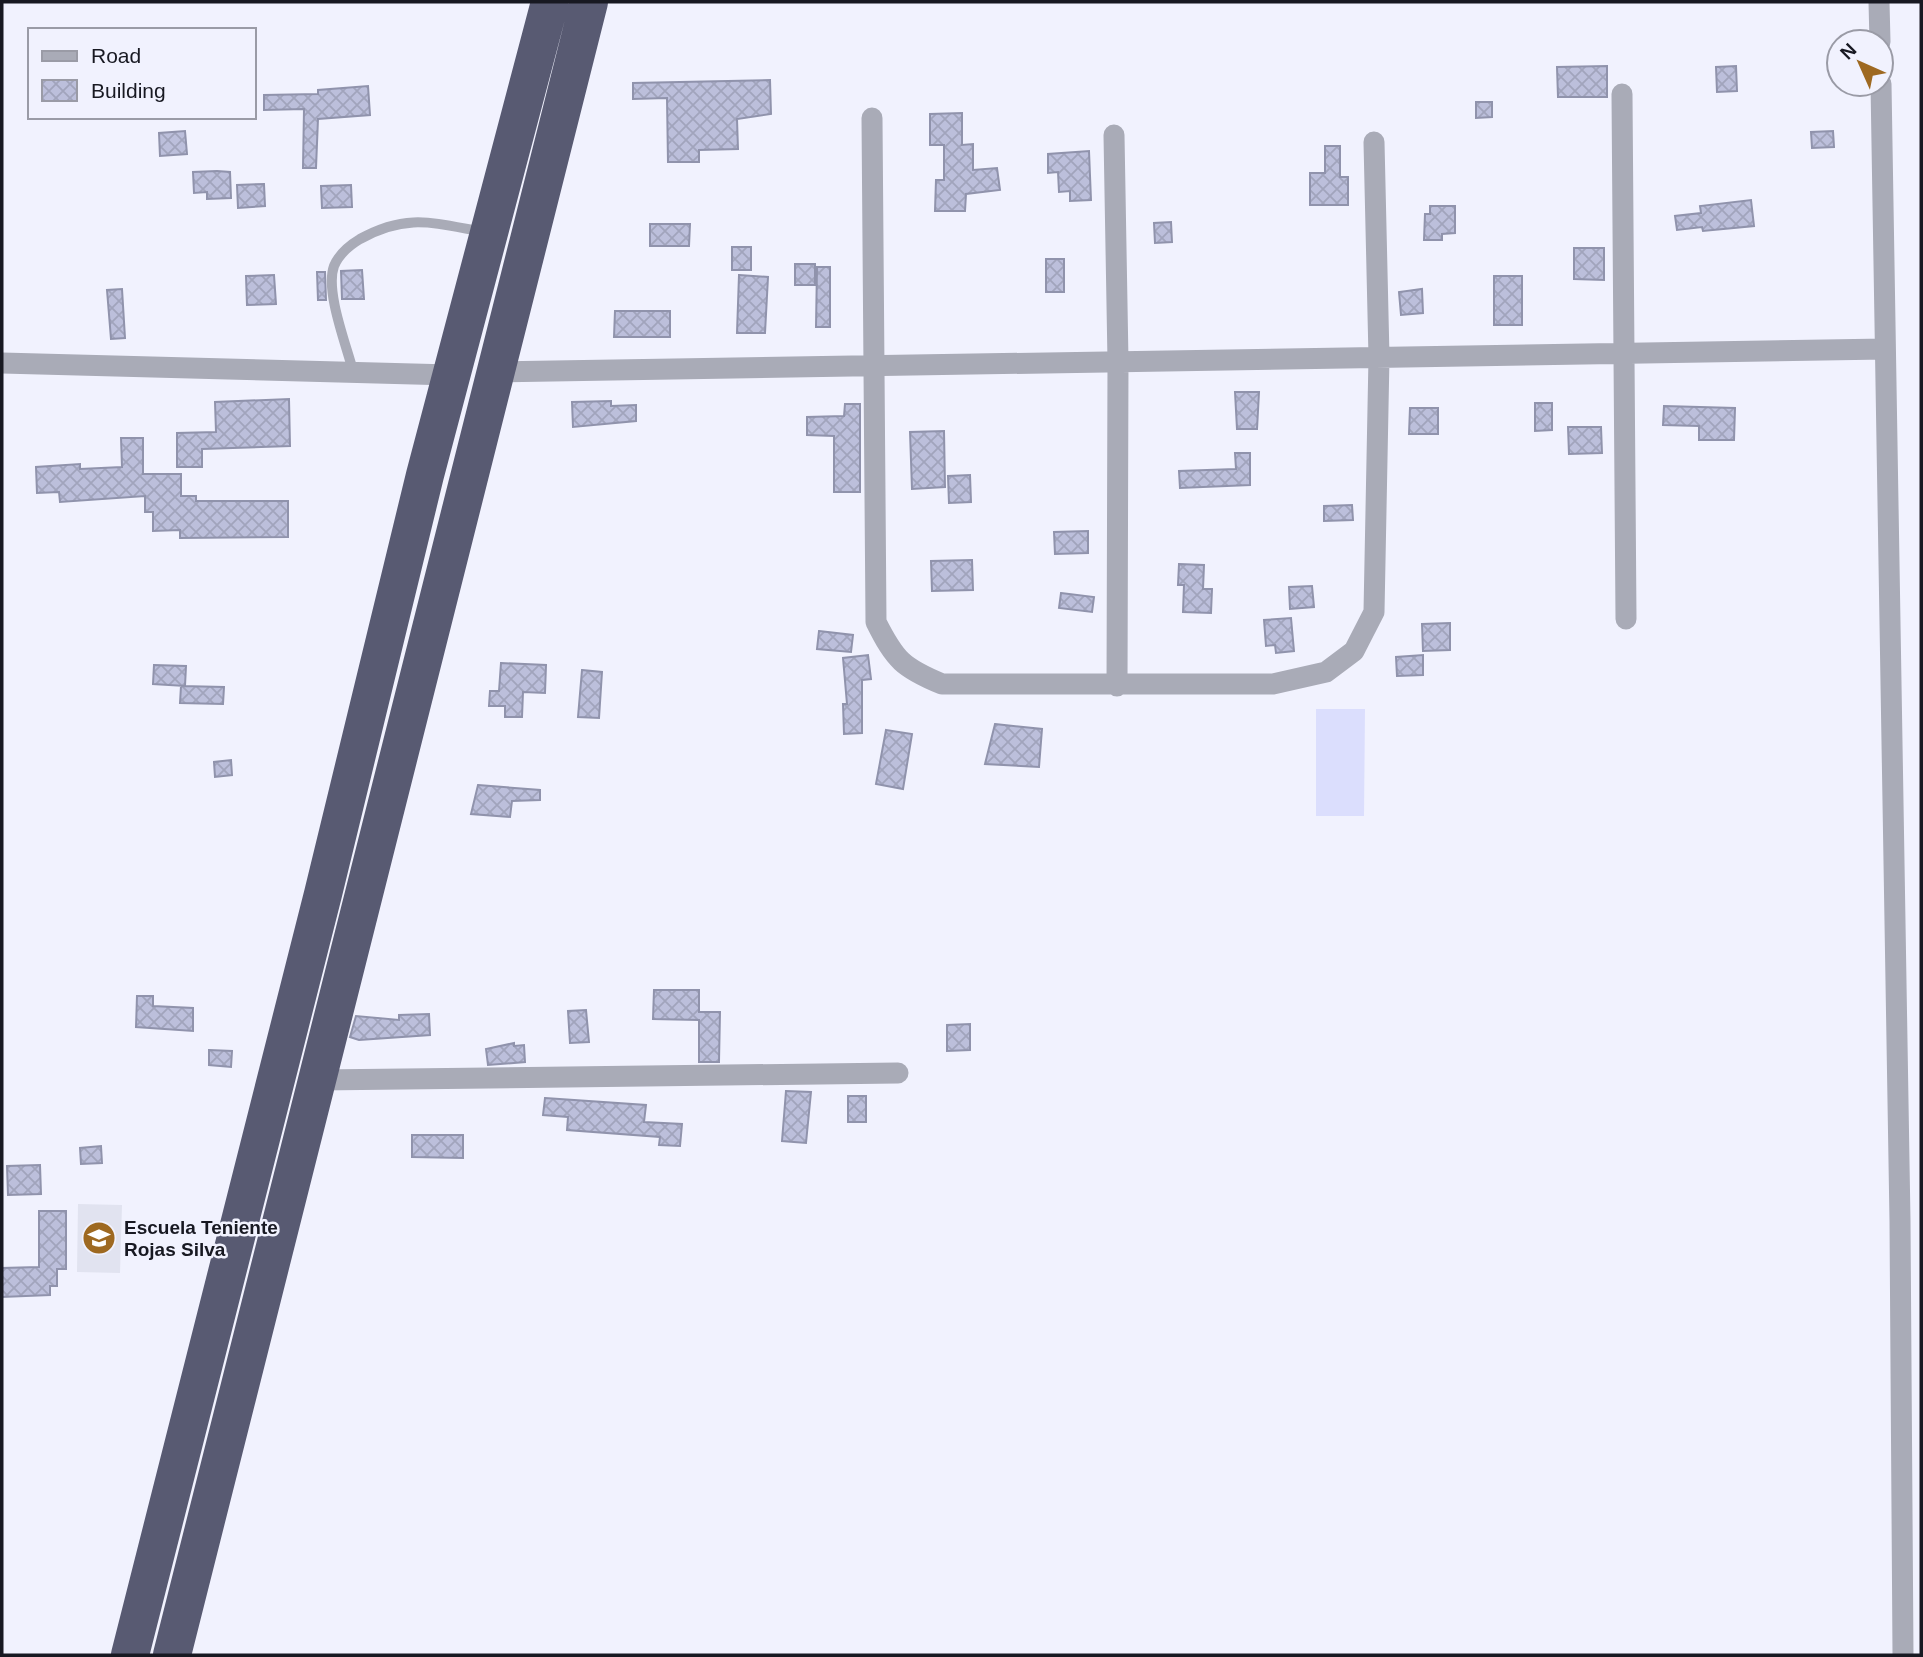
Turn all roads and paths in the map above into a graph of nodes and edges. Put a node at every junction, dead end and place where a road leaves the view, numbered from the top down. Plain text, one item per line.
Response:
1 (550, 2) edge
2 (589, 2) edge
3 (1880, 2) edge
4 (1880, 28) edge
5 (1622, 94) dead end
6 (1881, 98) edge
7 (872, 118) dead end
8 (1114, 135) dead end
9 (1374, 142) dead end
10 (490, 234) junction
11 (1885, 349) junction
12 (1624, 353) junction
13 (1379, 357) junction
14 (1118, 361) junction
15 (2, 363) edge
16 (874, 365) junction
17 (353, 370) junction
18 (497, 372) junction
19 (451, 375) junction
20 (1626, 619) dead end
21 (1117, 686) junction
22 (898, 1073) dead end
23 (319, 1080) junction
24 (130, 1655) edge
25 (172, 1655) edge
26 (1903, 1655) edge

1 - 10 highway
2 - 18 highway
3 - 4 street
5 - 12 street
6 - 11 street
7 - 16 street
8 - 14 street
9 - 13 street
10 - 17 lane
10 - 19 highway
11 - 12 street
11 - 26 street
12 - 13 street
12 - 20 street
13 - 14 street
13 - 21 street
14 - 16 street
14 - 21 street
15 - 17 street
16 - 18 street
16 - 21 street
17 - 19 street
18 - 23 highway
19 - 24 highway
22 - 23 street
23 - 25 highway

